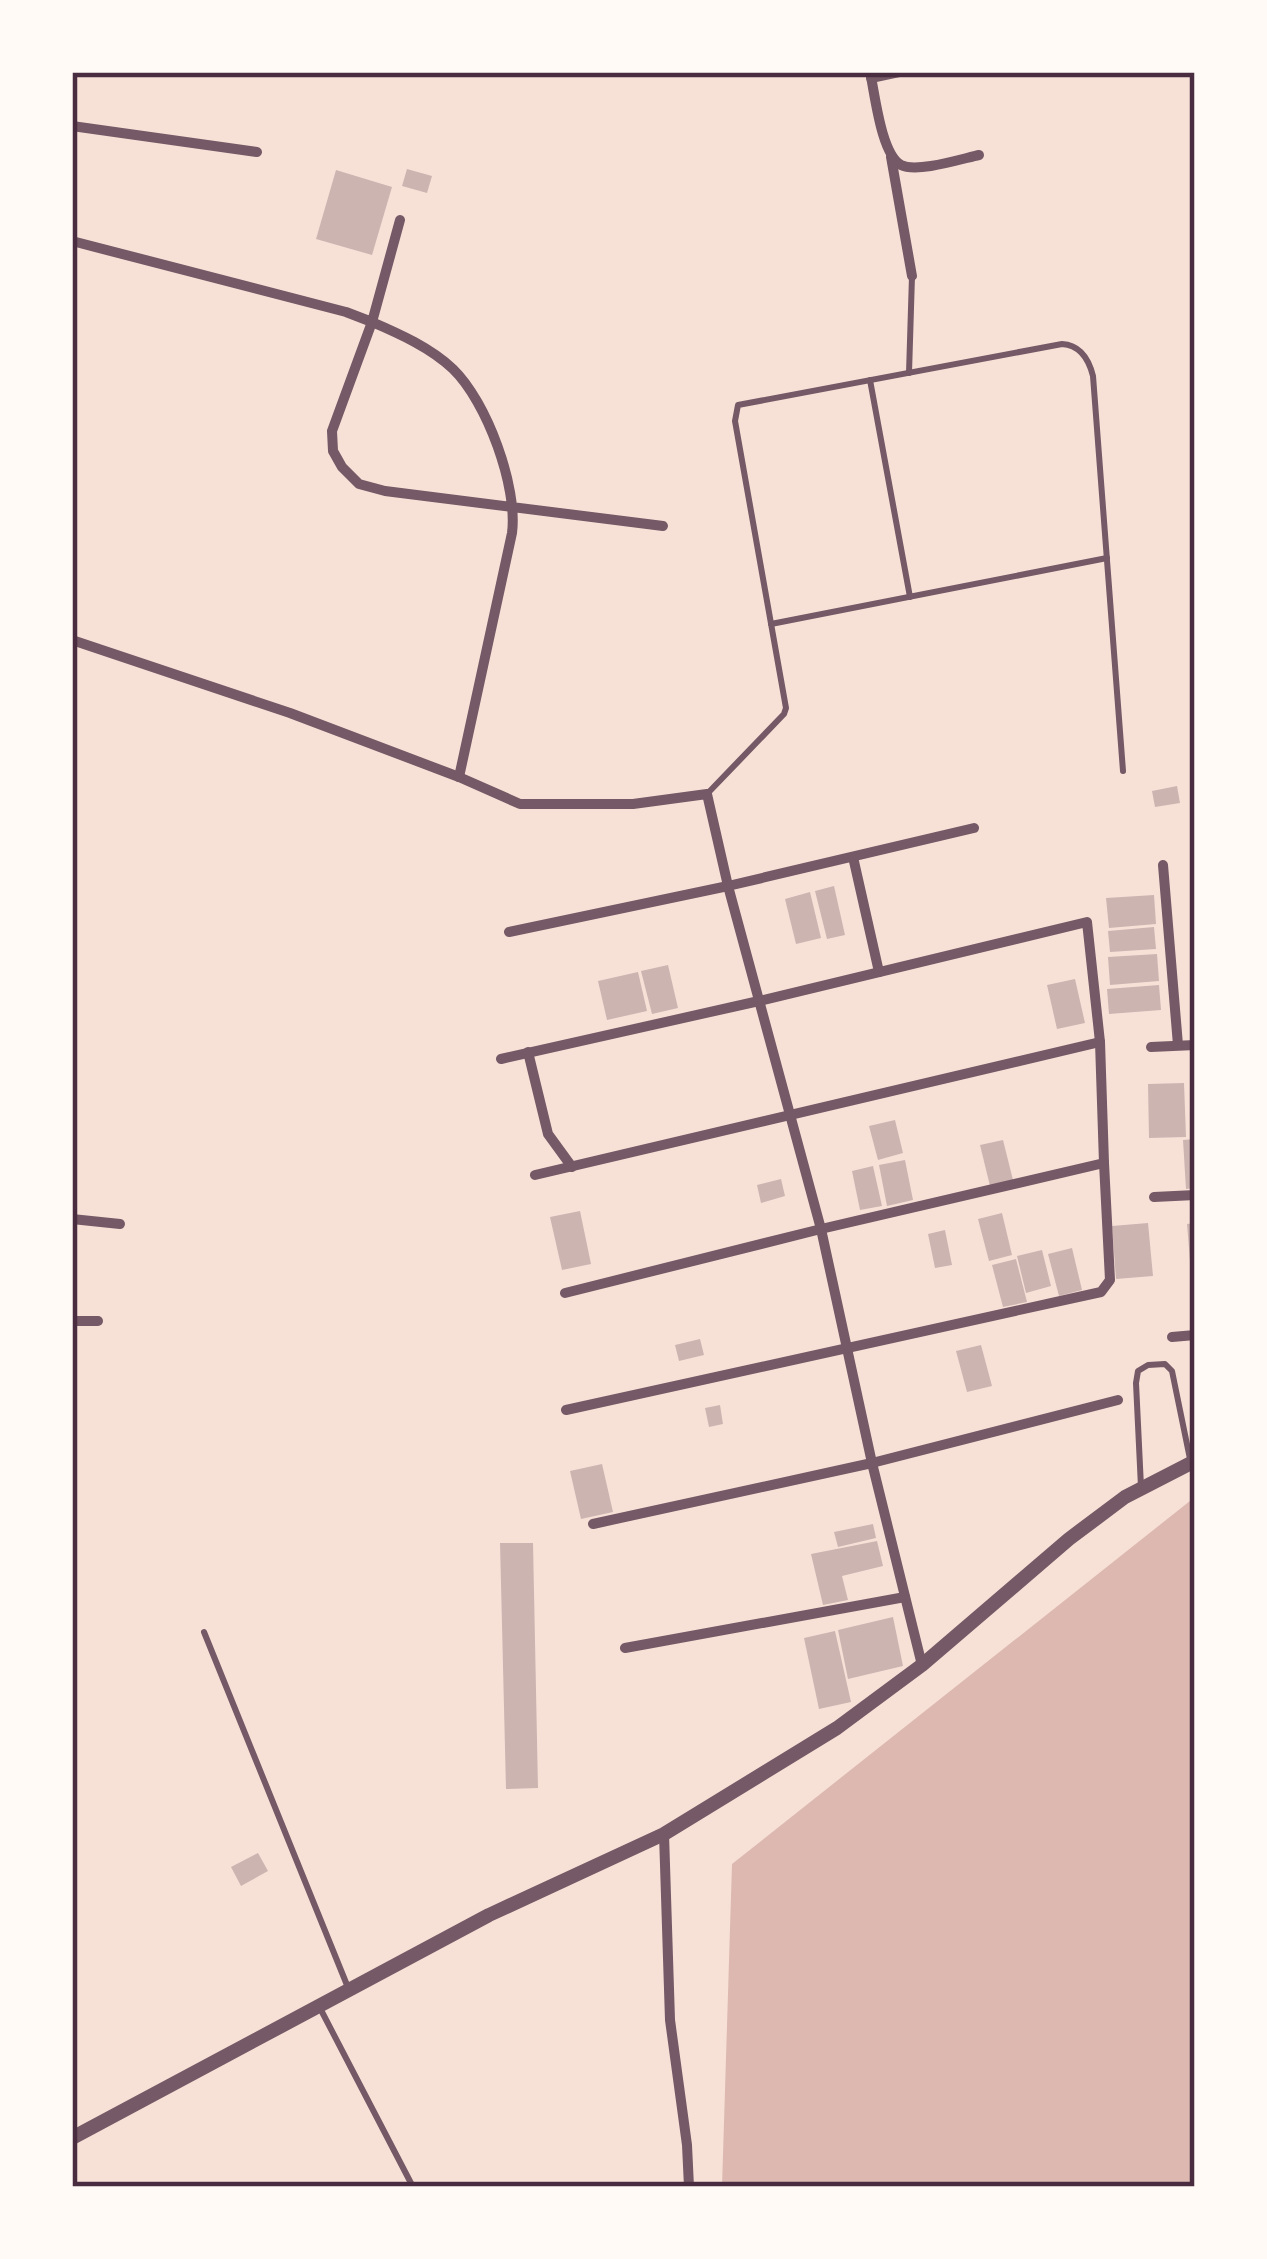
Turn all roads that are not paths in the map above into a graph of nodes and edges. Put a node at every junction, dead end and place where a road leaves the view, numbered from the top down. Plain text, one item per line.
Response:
1 (899, 72) edge
2 (871, 75) edge
3 (72, 126) edge
4 (257, 152) dead end
5 (890, 154) junction
6 (979, 155) dead end
7 (400, 220) dead end
8 (72, 241) edge
9 (912, 276) joint
10 (372, 322) junction
11 (909, 373) junction
12 (870, 380) junction
13 (514, 507) junction
14 (663, 526) dead end
15 (1107, 558) junction
16 (910, 597) junction
17 (771, 625) junction
18 (72, 640) edge
19 (1123, 771) dead end
20 (459, 777) junction
21 (707, 794) junction
22 (974, 828) dead end
23 (853, 857) junction
24 (1163, 865) dead end
25 (728, 886) junction
26 (509, 932) dead end
27 (879, 972) junction
28 (759, 1001) junction
29 (1100, 1042) junction
30 (1178, 1045) junction
31 (1195, 1045) edge
32 (1151, 1047) dead end
33 (527, 1052) junction
34 (501, 1059) dead end
35 (790, 1113) junction
36 (1104, 1163) junction
37 (572, 1167) junction
38 (535, 1175) dead end
39 (1195, 1195) edge
40 (1154, 1198) dead end
41 (72, 1219) edge
42 (120, 1224) dead end
43 (821, 1229) junction
44 (565, 1293) dead end
45 (72, 1321) edge
46 (98, 1321) dead end
47 (1195, 1335) edge
48 (1172, 1337) dead end
49 (847, 1348) junction
50 (1118, 1400) dead end
51 (566, 1410) dead end
52 (872, 1462) junction
53 (1193, 1462) edge
54 (1141, 1488) junction
55 (593, 1524) dead end
56 (904, 1597) junction
57 (204, 1632) dead end
58 (625, 1648) dead end
59 (922, 1664) junction
60 (664, 1834) junction
61 (350, 1990) junction
62 (319, 2006) junction
63 (74, 2134) edge
64 (413, 2187) edge
65 (688, 2187) edge

1 - 2 street
2 - 5 street
3 - 4 street
5 - 6 street
5 - 9 street
7 - 10 street
8 - 10 street
9 - 11 lane
10 - 13 street
10 - 13 street
11 - 12 lane
11 - 15 lane
12 - 16 lane
12 - 17 lane
13 - 14 street
13 - 20 street
15 - 16 lane
15 - 19 lane
16 - 17 lane
17 - 21 lane
18 - 20 street
20 - 21 street
21 - 25 street
22 - 23 street
23 - 25 street
23 - 27 street
24 - 30 street
25 - 26 street
25 - 28 street
27 - 28 street
27 - 29 street
28 - 33 street
28 - 35 street
29 - 35 street
29 - 36 street
30 - 31 street
30 - 32 street
33 - 34 street
33 - 37 street
35 - 37 street
35 - 43 street
36 - 43 street
36 - 49 street
37 - 38 street
39 - 40 street
41 - 42 street
43 - 44 street
43 - 49 street
45 - 46 street
47 - 48 street
49 - 51 street
49 - 52 street
50 - 52 street
52 - 55 street
52 - 56 street
53 - 54 street
53 - 54 lane
54 - 59 street
56 - 58 street
56 - 59 street
57 - 61 lane
59 - 60 street
60 - 61 street
60 - 65 street
61 - 62 street
62 - 63 street
62 - 64 lane

